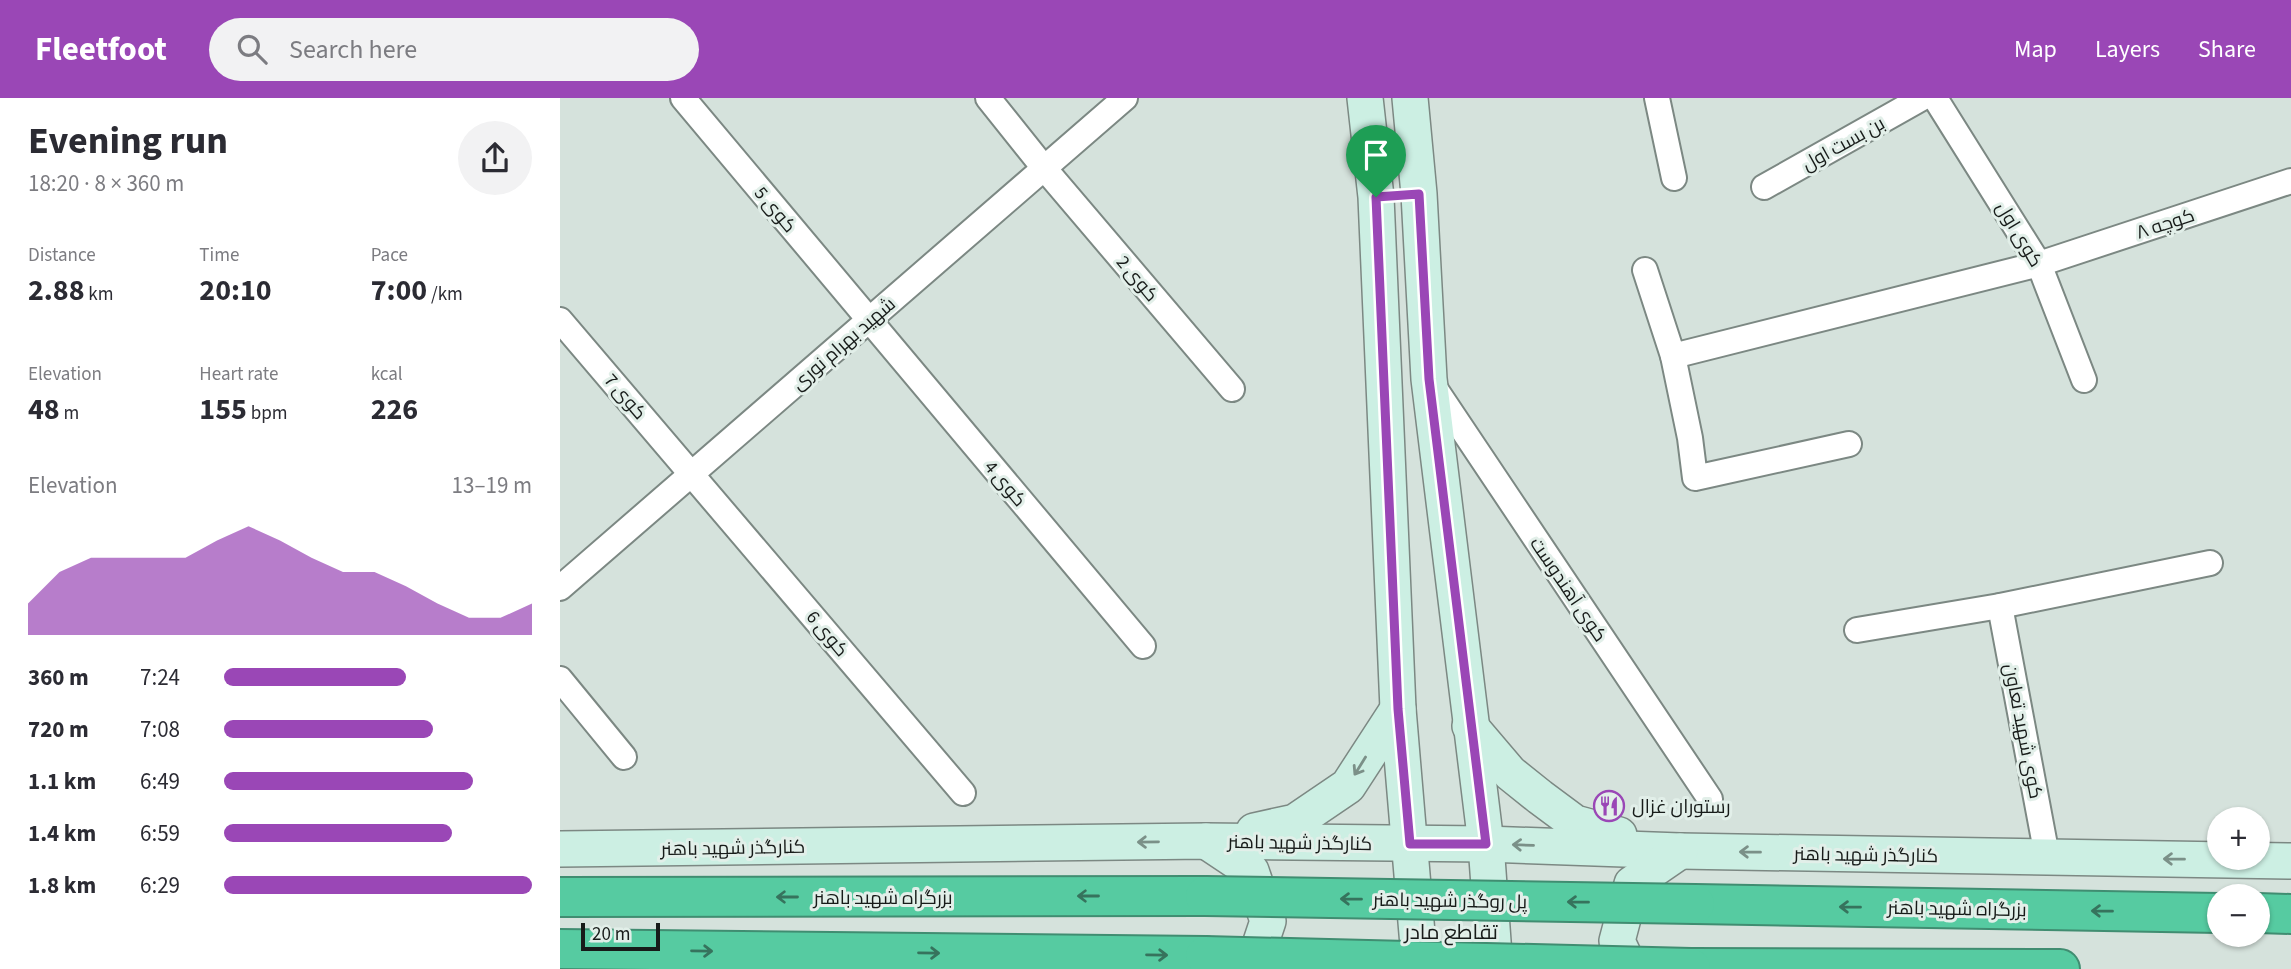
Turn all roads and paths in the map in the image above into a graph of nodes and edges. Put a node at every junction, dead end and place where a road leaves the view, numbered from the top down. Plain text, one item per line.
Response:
1 (683, 98) edge
2 (988, 98) edge
3 (1125, 98) edge
4 (1365, 98) edge
5 (1410, 98) edge
6 (1657, 98) edge
7 (1922, 98) edge
8 (1936, 98) edge
9 (1044, 168) junction
10 (1674, 178) dead end
11 (2291, 181) edge
12 (1764, 187) dead end
13 (1419, 194) junction
14 (1376, 197) junction
15 (2039, 264) junction
16 (1645, 270) dead end
17 (560, 320) edge
18 (869, 320) junction
19 (1673, 356) junction
20 (1429, 379) junction
21 (2084, 380) dead end
22 (1231, 389) dead end
23 (1849, 444) dead end
24 (692, 473) junction
25 (2210, 563) dead end
26 (560, 588) edge
27 (2000, 606) junction
28 (1857, 631) dead end
29 (1143, 646) dead end
30 (560, 679) edge
31 (1398, 709) junction
32 (1470, 726) junction
33 (624, 757) dead end
34 (963, 793) dead end
35 (1710, 799) dead end
36 (1206, 841) junction
37 (1410, 844) junction
38 (1486, 844) junction
39 (560, 849) edge
40 (1680, 851) junction
41 (2048, 856) junction
42 (2291, 861) edge
43 (1205, 896) joint
44 (560, 897) edge
45 (1695, 904) joint
46 (2207, 913) edge
47 (2270, 913) edge
48 (2291, 914) edge
49 (560, 949) edge
50 (1691, 968) edge
51 (1252, 969) edge
52 (1420, 969) edge
53 (1494, 969) edge
54 (1630, 969) edge
55 (2060, 969) edge

1 - 18 street, کوی 5
2 - 9 street, کوی 2
3 - 9 street, شهید بهرام نوری
4 - 14 main road
5 - 13 main road
6 - 10 street
7 - 12 street, بن بست اول
8 - 15 street, کوی اول
9 - 18 street, شهید بهرام نوری
9 - 22 street, کوی 2
11 - 15 street, کوچه ۸
13 - 14 main road
13 - 20 main road
14 - 31 main road
15 - 19 street, کوچه ۸
15 - 21 street, کوی اول
16 - 19 street
17 - 24 street, کوی 7
18 - 24 street, شهید بهرام نوری
18 - 29 street, کوی 4
19 - 23 street
20 - 32 main road
20 - 35 street, کوی آهندوست
24 - 26 street, شهید بهرام نوری
24 - 34 street, کوی 6
25 - 27 street
27 - 28 street
27 - 41 street, کوی شهید تعاون
30 - 33 street
31 -> 36 main road
31 - 37 main road
32 - 38 main road
32 - 40 main road
36 - 37 main road, کنارگذر شهید باهنر
36 -> 39 main road, کنارگذر شهید باهنر
36 - 51 main road
37 - 38 main road, کنارگذر شهید باهنر
37 - 52 main road
40 -> 38 main road, کنارگذر شهید باهنر
38 - 53 main road
41 -> 40 main road, کنارگذر شهید باهنر
40 - 54 main road
42 -> 41 main road, کنارگذر شهید باهنر
43 -> 44 highway, بزرگراه شهید باهنر
45 -> 43 highway, پل روگذر شهید باهنر, bridge
46 -> 45 highway, بزرگراه شهید باهنر
47 - 48 highway
49 -> 50 highway, bridge
50 - 55 highway

